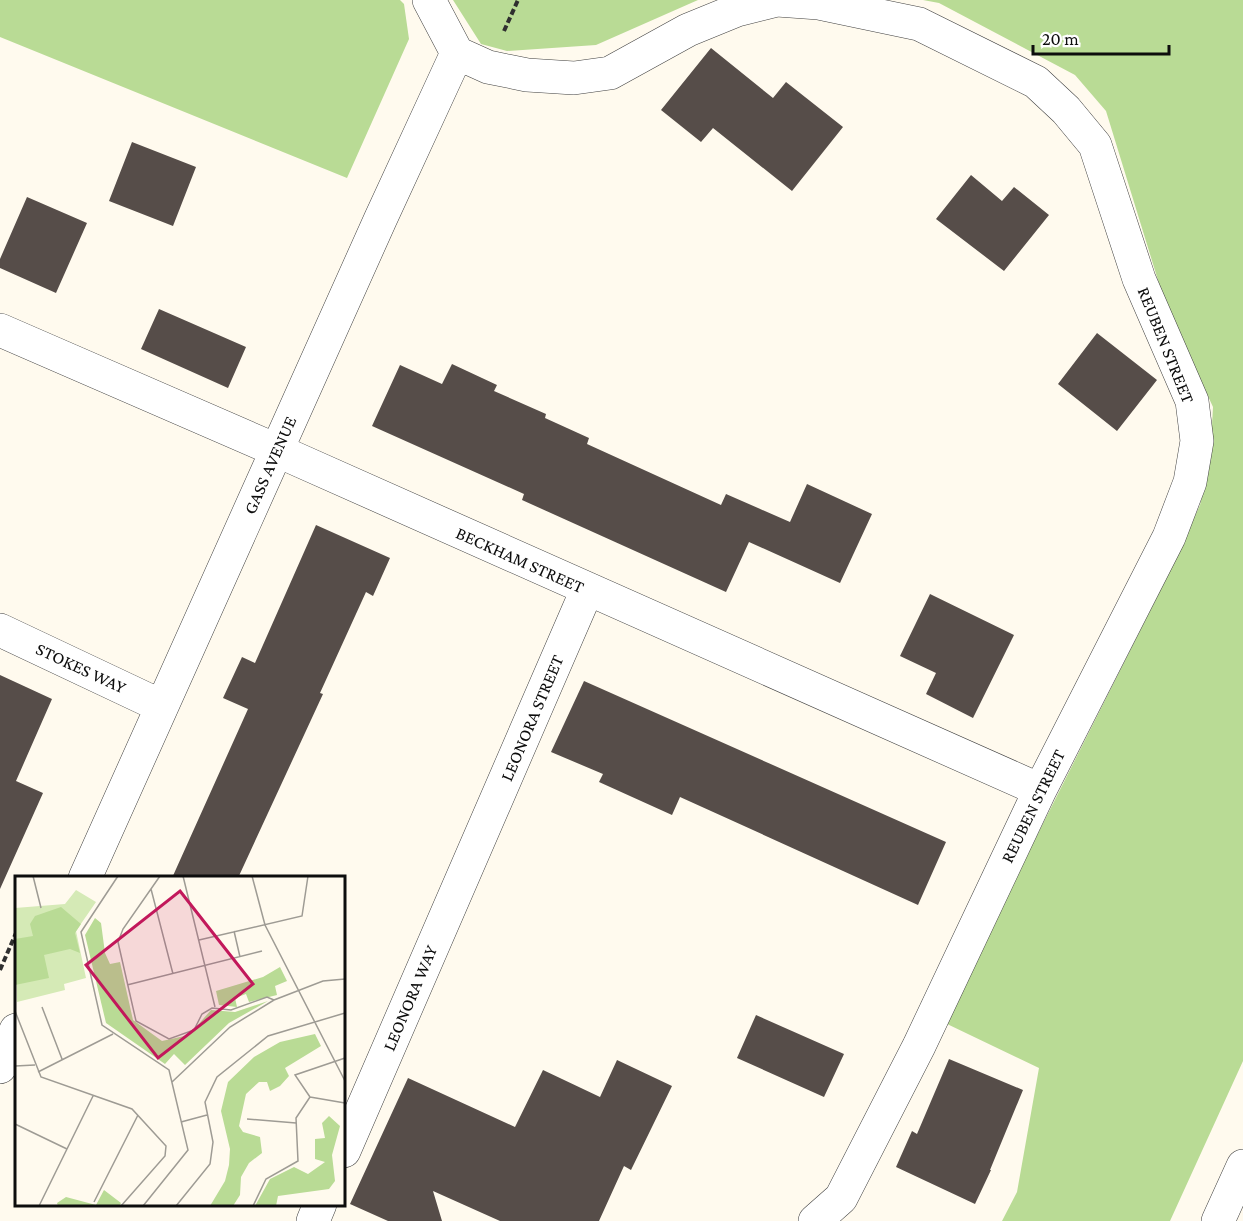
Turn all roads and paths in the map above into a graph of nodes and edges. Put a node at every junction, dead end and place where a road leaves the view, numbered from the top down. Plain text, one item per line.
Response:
1 (429, 0) edge
2 (457, 53) junction
3 (0, 330) edge
4 (276, 450) junction
5 (587, 590) junction
6 (0, 630) edge
7 (162, 706) junction
8 (1040, 790) junction
9 (476, 846) joint
10 (86, 876) edge
11 (15, 935) edge
12 (0, 970) edge
13 (15, 1032) edge
14 (0, 1066) edge
15 (345, 1149) edge
16 (1243, 1166) edge
17 (319, 1206) edge
18 (313, 1221) edge
19 (815, 1221) edge
20 (1218, 1221) edge

1 - 2 street
2 - 4 street, GASS AVENUE
2 - 8 street, REUBEN STREET
3 - 4 street, BECKHAM STREET
4 - 5 street, BECKHAM STREET
4 - 7 street, GASS AVENUE
5 - 8 street, BECKHAM STREET
5 - 9 street, LEONORA STREET
6 - 7 street, STOKES WAY
7 - 10 street, GASS AVENUE
8 - 19 street, REUBEN STREET
9 - 15 street, LEONORA WAY
11 - 12 path
13 - 14 street
16 - 20 street
17 - 18 street

